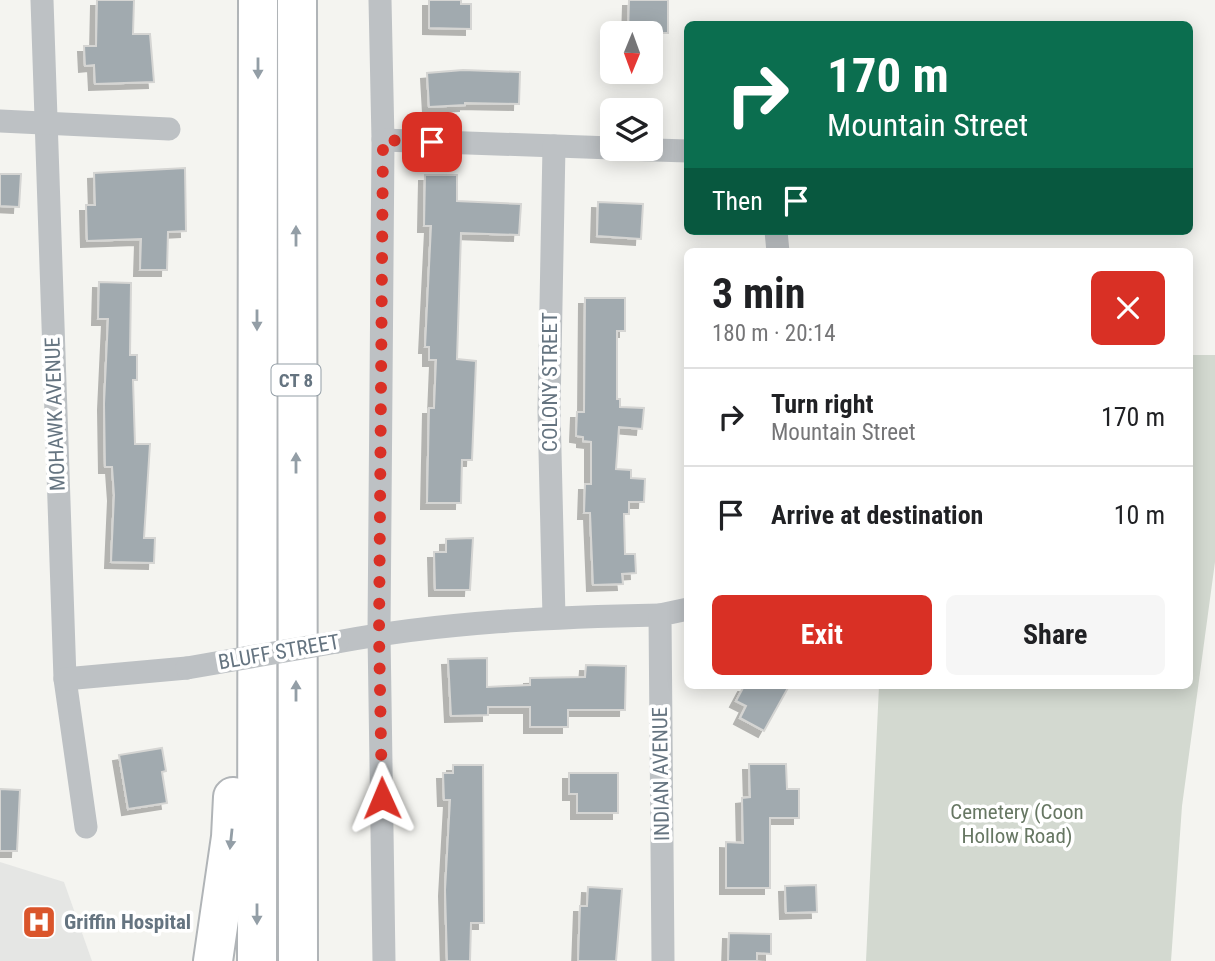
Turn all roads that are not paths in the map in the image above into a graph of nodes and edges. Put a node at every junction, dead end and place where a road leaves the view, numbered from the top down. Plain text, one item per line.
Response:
1 (42, 0) edge
2 (258, 0) edge
3 (296, 0) edge
4 (380, 0) edge
5 (0, 121) edge
6 (44, 122) junction
7 (169, 129) dead end
8 (383, 140) junction
9 (554, 146) junction
10 (600, 148) edge
11 (663, 150) edge
12 (684, 151) edge
13 (256, 551) junction
14 (684, 609) edge
15 (660, 615) junction
16 (554, 617) junction
17 (379, 634) junction
18 (65, 679) junction
19 (296, 759) junction
20 (86, 827) dead end
21 (213, 961) edge
22 (257, 961) edge
23 (298, 961) edge
24 (321, 961) edge
25 (384, 961) edge
26 (663, 961) edge

1 - 6 street, MOHAWK AVENUE
2 -> 13 highway, CT 8
19 -> 3 highway, CT 8
4 - 8 street
5 - 6 street
6 - 7 street
6 - 18 street, MOHAWK AVENUE
8 - 9 street
8 - 17 street
9 - 10 street
9 - 16 street, COLONY STREET
11 - 12 street
13 -> 21 highway
13 -> 22 highway, CT 8
14 - 15 street
15 - 16 street, BLUFF STREET
15 - 26 street, INDIAN AVENUE
16 - 17 street, BLUFF STREET
17 - 18 street, BLUFF STREET, bridge
17 - 25 street
18 - 20 street, MOHAWK AVENUE
19 - 23 highway, CT 8
19 - 24 highway

